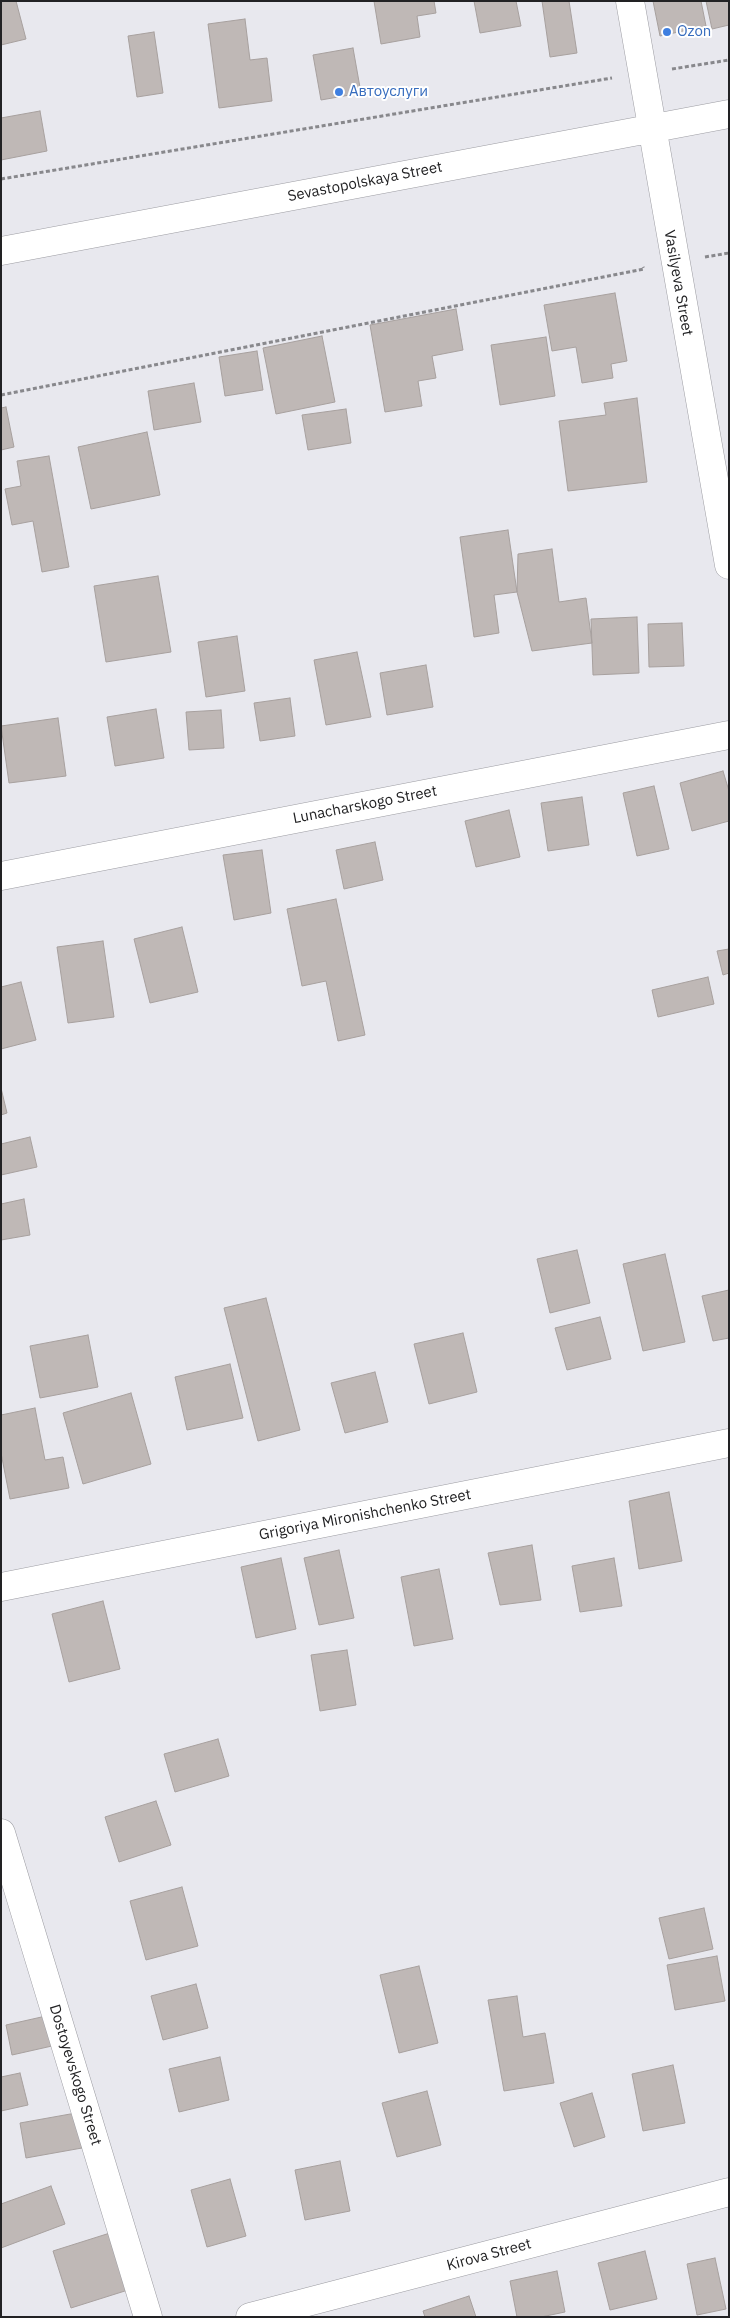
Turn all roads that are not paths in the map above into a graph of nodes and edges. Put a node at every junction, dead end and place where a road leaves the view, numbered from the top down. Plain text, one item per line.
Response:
1 (630, 1) edge
2 (729, 114) edge
3 (652, 128) junction
4 (1, 251) edge
5 (729, 565) edge
6 (729, 735) edge
7 (1, 876) edge
8 (729, 1443) edge
9 (1, 1587) edge
10 (1, 1833) edge
11 (729, 2192) edge
12 (148, 2317) edge
13 (250, 2317) edge

1 - 3 street, Vasilyeva Street
2 - 3 street, Sevastopolskaya Street
3 - 4 street, Sevastopolskaya Street
3 - 5 street, Vasilyeva Street
6 - 7 street, Lunacharskogo Street
8 - 9 street, Grigoriya Mironishchenko Street
10 - 12 street, Dostoyevskogo Street
11 - 13 street, Kirova Street

